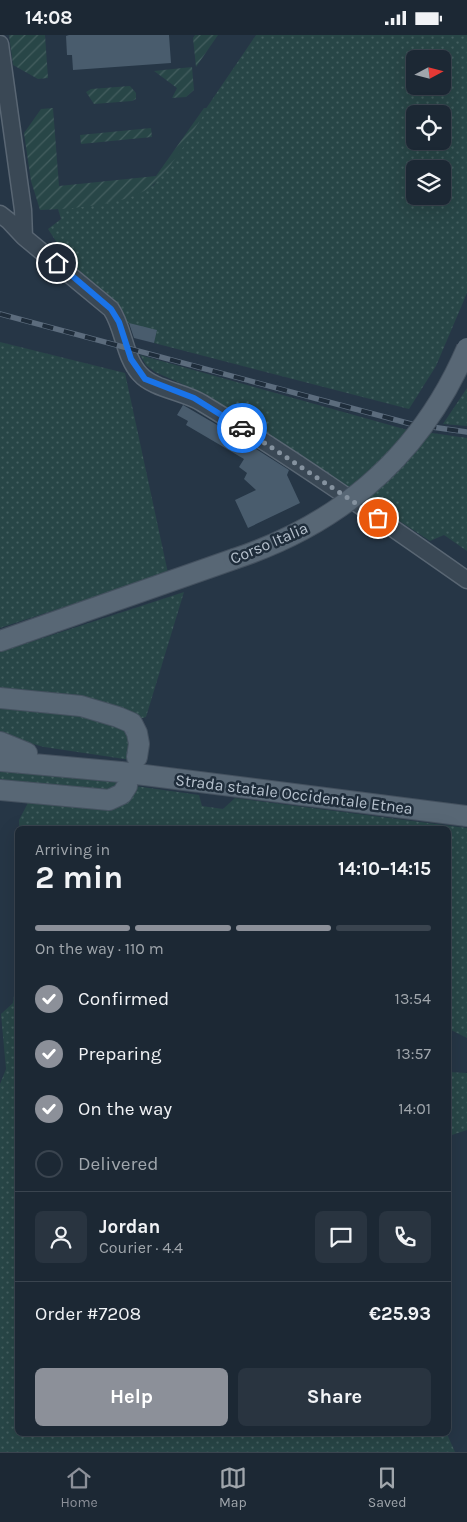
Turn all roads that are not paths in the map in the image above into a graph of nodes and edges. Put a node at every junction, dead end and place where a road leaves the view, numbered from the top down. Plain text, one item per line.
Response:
1 (0, 44) edge
2 (0, 214) edge
3 (0, 230) edge
4 (24, 237) junction
5 (467, 348) edge
6 (467, 580) edge
7 (0, 641) edge
8 (0, 698) edge
9 (0, 742) edge
10 (0, 751) edge
11 (27, 753) junction
12 (136, 757) dead end
13 (0, 761) edge
14 (124, 779) junction
15 (0, 790) edge
16 (467, 815) edge

1 - 4 street
2 - 4 street
3 - 4 street
4 - 6 street
5 - 7 main road, Corso Italia, bridge
8 - 12 main road
9 - 11 main road
10 - 11 main road
11 - 14 main road
13 - 14 main road
14 - 15 main road
14 - 16 main road, Strada statale Occidentale Etnea

